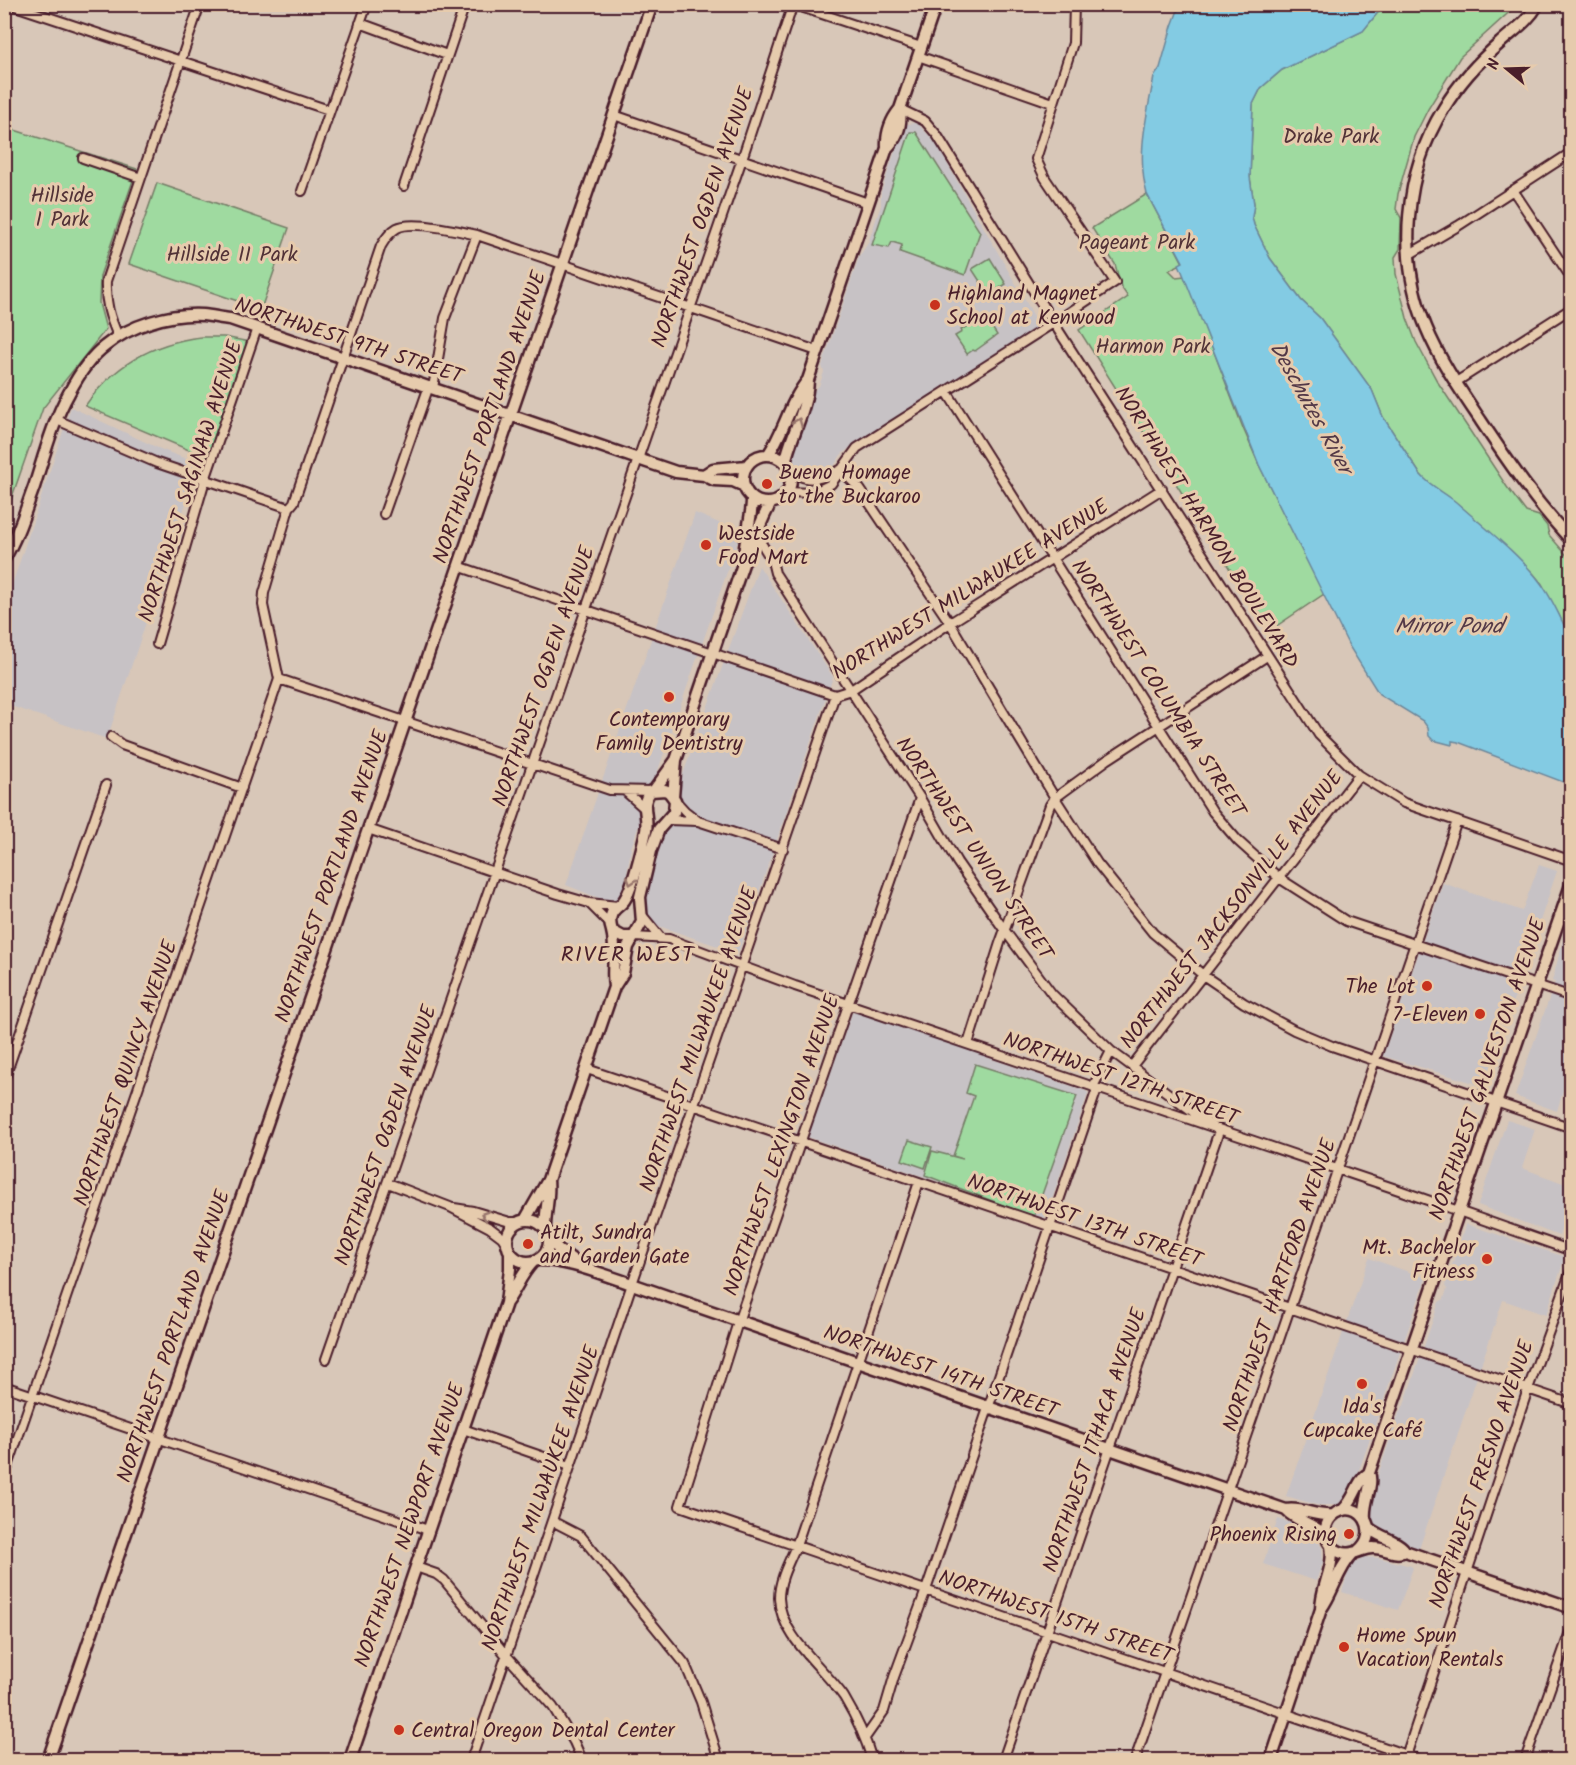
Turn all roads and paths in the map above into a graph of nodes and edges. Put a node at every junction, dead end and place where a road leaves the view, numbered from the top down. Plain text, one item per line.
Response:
1 (9, 4) edge
2 (200, 4) edge
3 (367, 4) edge
4 (465, 4) edge
5 (652, 4) edge
6 (936, 4) edge
7 (1074, 4) edge
8 (1538, 4) edge
9 (1568, 4) edge
10 (793, 5) edge
11 (1572, 10) edge
12 (360, 23) junction
13 (919, 52) junction
14 (447, 55) junction
15 (181, 61) junction
16 (1053, 103) junction
17 (900, 109) junction
18 (329, 110) junction
19 (614, 116) junction
20 (1572, 152) edge
21 (83, 158) dead end
22 (742, 159) junction
23 (141, 178) junction
24 (404, 186) dead end
25 (1514, 190) junction
26 (302, 191) dead end
27 (868, 203) junction
28 (477, 235) junction
29 (1410, 254) junction
30 (562, 264) junction
31 (1572, 279) edge
32 (690, 307) junction
33 (1572, 308) edge
34 (1055, 322) junction
35 (258, 328) junction
36 (118, 336) junction
37 (817, 351) junction
38 (344, 359) junction
39 (808, 380) junction
40 (1456, 382) junction
41 (431, 387) junction
42 (947, 392) junction
43 (510, 414) junction
44 (57, 420) junction
45 (768, 455) junction
46 (638, 460) junction
47 (747, 466) junction
48 (787, 467) junction
49 (842, 470) junction
50 (704, 475) junction
51 (205, 480) junction
52 (744, 486) junction
53 (1162, 489) junction
54 (788, 492) junction
55 (752, 499) junction
56 (771, 503) junction
57 (289, 508) junction
58 (384, 514) dead end
59 (757, 536) junction
60 (1572, 541) edge
61 (1053, 558) junction
62 (4, 559) edge
63 (743, 564) junction
64 (458, 566) junction
65 (586, 610) junction
66 (950, 623) junction
67 (157, 644) dead end
68 (713, 654) junction
69 (1267, 656) junction
70 (279, 679) junction
71 (851, 690) junction
72 (835, 695) junction
73 (405, 721) junction
74 (1159, 728) junction
75 (111, 737) dead end
76 (676, 760) junction
77 (532, 763) junction
78 (1359, 775) junction
79 (106, 785) dead end
80 (242, 788) junction
81 (653, 790) junction
82 (625, 791) junction
83 (920, 798) junction
84 (1055, 798) junction
85 (674, 799) junction
86 (645, 813) junction
87 (666, 821) junction
88 (698, 821) junction
89 (1457, 821) junction
90 (368, 829) junction
91 (783, 849) junction
92 (1572, 861) edge
93 (494, 872) junction
94 (1279, 878) junction
95 (1572, 882) edge
96 (589, 903) junction
97 (620, 904) junction
98 (642, 912) junction
99 (611, 928) junction
100 (1005, 931) junction
101 (633, 937) junction
102 (660, 937) junction
103 (1415, 943) junction
104 (743, 966) junction
105 (1203, 975) junction
106 (1536, 985) junction
107 (614, 987) junction
108 (1572, 997) edge
109 (850, 1004) junction
110 (968, 1044) junction
111 (1111, 1051) junction
112 (1374, 1061) junction
113 (1132, 1066) junction
114 (587, 1069) junction
115 (4, 1080) edge
116 (1095, 1088) junction
117 (1496, 1101) junction
118 (694, 1106) junction
119 (1572, 1128) edge
120 (1219, 1131) junction
121 (801, 1142) junction
122 (1338, 1170) junction
123 (548, 1180) junction
124 (919, 1182) junction
125 (388, 1183) junction
126 (450, 1208) junction
127 (1458, 1211) junction
128 (522, 1221) junction
129 (1050, 1227) junction
130 (546, 1231) junction
131 (508, 1248) junction
132 (1572, 1251) edge
133 (535, 1261) junction
134 (584, 1268) junction
135 (1171, 1268) junction
136 (1572, 1268) edge
137 (632, 1284) junction
138 (506, 1303) junction
139 (1288, 1308) junction
140 (738, 1322) junction
141 (1410, 1350) junction
142 (326, 1359) dead end
143 (858, 1362) junction
144 (4, 1386) edge
145 (1528, 1389) junction
146 (32, 1396) junction
147 (1572, 1404) edge
148 (988, 1407) junction
149 (463, 1429) junction
150 (158, 1439) junction
151 (1109, 1449) junction
152 (570, 1466) junction
153 (1369, 1473) junction
154 (4, 1478) edge
155 (1227, 1490) junction
156 (680, 1506) joint
157 (1286, 1510) junction
158 (1338, 1513) junction
159 (552, 1521) junction
160 (1367, 1523) junction
161 (428, 1530) junction
162 (1328, 1541) junction
163 (796, 1546) junction
164 (1406, 1551) junction
165 (1355, 1552) junction
166 (416, 1567) junction
167 (1466, 1571) junction
168 (926, 1590) junction
169 (1572, 1608) edge
170 (1321, 1609) junction
171 (1572, 1626) edge
172 (1047, 1633) junction
173 (506, 1655) junction
174 (1166, 1673) junction
175 (1286, 1714) junction
176 (865, 1738) junction
177 (1406, 1758) edge
178 (48, 1761) edge
179 (350, 1761) edge
180 (471, 1761) edge
181 (582, 1761) edge
182 (720, 1761) edge
183 (872, 1761) edge
184 (1003, 1761) edge
185 (1135, 1761) edge
186 (1271, 1761) edge
187 (1421, 1761) edge
188 (1525, 1761) edge

1 - 15 street
2 - 15 street
3 - 12 street
4 - 14 street
5 - 19 street, NORTHWEST PORTLAND AVENUE
6 - 13 street
7 - 16 street
8 - 29 street
9 - 11 street
10 - 13 street
10 - 22 street, NORTHWEST OGDEN AVENUE
12 - 14 street
12 - 18 street
13 - 16 street
13 - 17 street
14 - 24 street
15 - 18 street
15 - 23 street
16 - 34 street
17 - 27 street
17 - 34 street, NORTHWEST HARMON BOULEVARD
18 - 26 street
19 - 22 street
19 - 30 street, NORTHWEST PORTLAND AVENUE
20 - 25 street
21 - 23 street
22 - 27 street
22 - 32 street, NORTHWEST OGDEN AVENUE
23 - 36 street
25 - 29 street
25 - 31 street
27 - 37 street
28 - 30 street
28 - 38 street
28 - 41 street
29 - 40 street
30 - 32 street
30 - 43 street, NORTHWEST PORTLAND AVENUE
32 - 37 street
32 - 46 street, NORTHWEST OGDEN AVENUE
33 - 40 street
34 - 42 street
34 - 53 street, NORTHWEST HARMON BOULEVARD
35 - 36 street, NORTHWEST 9TH STREET
35 - 38 street, NORTHWEST 9TH STREET
35 - 51 street, NORTHWEST SAGINAW AVENUE
36 - 44 street, NORTHWEST 9TH STREET
37 - 39 street
38 - 41 street, NORTHWEST 9TH STREET
38 - 57 street
39 - 45 street
48 -> 39 street
40 - 60 street
41 - 43 street, NORTHWEST 9TH STREET
41 - 58 street
42 - 49 street
42 - 61 street, NORTHWEST COLUMBIA STREET
43 - 46 street, NORTHWEST 9TH STREET
43 - 64 street, NORTHWEST PORTLAND AVENUE
44 - 51 street
44 - 62 street, NORTHWEST 9TH STREET
45 - 47 street
45 - 48 street
46 - 50 street, NORTHWEST 9TH STREET
46 - 65 street, NORTHWEST OGDEN AVENUE
47 - 50 street, NORTHWEST 9TH STREET
47 - 52 street
48 - 49 street
48 - 54 street
49 - 54 street
49 - 66 street
50 - 52 street, NORTHWEST 9TH STREET
51 - 57 street
51 - 67 street, NORTHWEST SAGINAW AVENUE
52 - 55 street
53 - 61 street, NORTHWEST MILWAUKEE AVENUE
53 - 69 street, NORTHWEST HARMON BOULEVARD
54 - 56 street
55 - 56 street
55 - 63 street
56 - 59 street
57 - 70 street
59 - 63 street
59 - 71 street, NORTHWEST UNION STREET
61 - 66 street, NORTHWEST MILWAUKEE AVENUE
61 - 74 street, NORTHWEST COLUMBIA STREET
63 - 68 street
64 - 65 street
64 - 73 street, NORTHWEST PORTLAND AVENUE
65 - 68 street
65 - 77 street, NORTHWEST OGDEN AVENUE
66 - 71 street, NORTHWEST MILWAUKEE AVENUE
66 - 84 street
68 - 72 street
68 - 76 street
69 - 74 street
69 - 78 street, NORTHWEST HARMON BOULEVARD
70 - 73 street
70 - 80 street, NORTHWEST QUINCY AVENUE
71 - 72 street, NORTHWEST MILWAUKEE AVENUE
71 - 83 street, NORTHWEST UNION STREET
72 - 91 street, NORTHWEST MILWAUKEE AVENUE
73 - 77 street
73 - 90 street, NORTHWEST PORTLAND AVENUE
74 - 84 street
74 - 94 street, NORTHWEST COLUMBIA STREET
75 - 80 street
76 - 81 street
76 - 85 street
77 - 82 street
77 - 93 street, NORTHWEST OGDEN AVENUE
78 - 89 street, NORTHWEST HARMON BOULEVARD
78 - 94 street, NORTHWEST JACKSONVILLE AVENUE
79 - 115 street
80 - 146 street, NORTHWEST QUINCY AVENUE
81 - 82 street
81 - 85 street
81 - 86 street
82 - 86 street
83 - 100 street, NORTHWEST UNION STREET
83 - 109 street, NORTHWEST LEXINGTON AVENUE
84 - 100 street
84 - 105 street
85 - 87 street
85 - 88 street
86 -> 97 street
87 - 88 street
87 - 98 street
88 - 91 street
89 - 92 street, NORTHWEST HARMON BOULEVARD
89 - 103 street, NORTHWEST HARTFORD AVENUE
90 - 93 street
90 - 150 street, NORTHWEST PORTLAND AVENUE
91 - 104 street, NORTHWEST MILWAUKEE AVENUE
93 - 96 street
93 - 125 street, NORTHWEST OGDEN AVENUE
94 - 103 street, NORTHWEST COLUMBIA STREET
94 - 105 street, NORTHWEST JACKSONVILLE AVENUE
95 - 106 street, NORTHWEST GALVESTON AVENUE
96 - 97 street
96 - 99 street
97 - 99 street
98 - 101 street
98 - 102 street
99 - 101 street
99 - 107 street
100 - 110 street
100 - 111 street, NORTHWEST UNION STREET
101 - 102 street, NORTHWEST 12TH STREET
101 - 107 street
102 - 104 street, NORTHWEST 12TH STREET
103 - 106 street, NORTHWEST COLUMBIA STREET
103 - 112 street, NORTHWEST HARTFORD AVENUE
104 - 109 street, NORTHWEST 12TH STREET
104 - 118 street, NORTHWEST MILWAUKEE AVENUE
105 - 112 street
105 - 113 street, NORTHWEST JACKSONVILLE AVENUE
106 - 108 street, NORTHWEST COLUMBIA STREET
106 - 117 street, NORTHWEST GALVESTON AVENUE
107 - 114 street
109 - 110 street, NORTHWEST 12TH STREET
109 - 121 street, NORTHWEST LEXINGTON AVENUE
110 - 116 street, NORTHWEST 12TH STREET
111 - 113 street, NORTHWEST UNION STREET
111 - 116 street, NORTHWEST JACKSONVILLE AVENUE
112 - 117 street
112 - 122 street, NORTHWEST HARTFORD AVENUE
113 - 120 street, NORTHWEST UNION STREET
114 - 118 street, NORTHWEST 13TH STREET
114 - 123 street
116 - 120 street, NORTHWEST 12TH STREET
116 - 129 street, NORTHWEST JACKSONVILLE AVENUE
117 - 119 street
117 - 127 street, NORTHWEST GALVESTON AVENUE
118 - 121 street, NORTHWEST 13TH STREET
118 - 137 street, NORTHWEST MILWAUKEE AVENUE
120 - 122 street, NORTHWEST 12TH STREET
120 - 135 street, NORTHWEST ITHACA AVENUE
121 - 124 street, NORTHWEST 13TH STREET
121 - 140 street, NORTHWEST LEXINGTON AVENUE
122 - 127 street, NORTHWEST 12TH STREET
122 - 139 street, NORTHWEST HARTFORD AVENUE
123 - 128 street
123 - 130 street
124 - 129 street, NORTHWEST 13TH STREET
124 - 143 street
125 - 126 street
125 - 142 street, NORTHWEST OGDEN AVENUE
128 -> 126 street
126 - 131 street
127 - 132 street, NORTHWEST 12TH STREET
127 - 141 street, NORTHWEST GALVESTON AVENUE
128 - 130 street
128 - 131 street
129 - 135 street, NORTHWEST 13TH STREET
129 - 148 street, NORTHWEST JACKSONVILLE AVENUE
130 - 133 street
130 - 134 street, NORTHWEST 14TH STREET
131 - 133 street
131 - 138 street, NORTHWEST NEWPORT AVENUE
133 - 134 street, NORTHWEST 14TH STREET
133 - 138 street, NORTHWEST NEWPORT AVENUE
134 - 137 street, NORTHWEST 14TH STREET
135 - 139 street, NORTHWEST 13TH STREET
135 - 151 street, NORTHWEST ITHACA AVENUE
136 - 145 street, NORTHWEST FRESNO AVENUE
137 - 140 street, NORTHWEST 14TH STREET
137 - 152 street, NORTHWEST MILWAUKEE AVENUE
138 - 149 street, NORTHWEST NEWPORT AVENUE
139 - 141 street, NORTHWEST 13TH STREET
139 - 155 street, NORTHWEST HARTFORD AVENUE
140 - 143 street, NORTHWEST 14TH STREET
140 - 156 street, NORTHWEST LEXINGTON AVENUE
141 - 145 street, NORTHWEST 13TH STREET
141 - 153 street, NORTHWEST GALVESTON AVENUE
143 - 148 street, NORTHWEST 14TH STREET
143 - 163 street
144 - 146 street
145 - 147 street, NORTHWEST 13TH STREET
145 - 167 street, NORTHWEST FRESNO AVENUE
146 - 150 street
146 - 154 street, NORTHWEST QUINCY AVENUE
148 - 151 street, NORTHWEST 14TH STREET
148 - 168 street, NORTHWEST JACKSONVILLE AVENUE
149 - 152 street
149 - 161 street, NORTHWEST NEWPORT AVENUE
150 - 161 street
150 - 178 street, NORTHWEST PORTLAND AVENUE
151 - 155 street, NORTHWEST 14TH STREET
151 - 172 street, NORTHWEST ITHACA AVENUE
152 - 159 street, NORTHWEST MILWAUKEE AVENUE
153 - 158 street, NORTHWEST GALVESTON AVENUE
153 - 160 street, NORTHWEST GALVESTON AVENUE
155 - 157 street, NORTHWEST 14TH STREET
155 - 174 street, NORTHWEST HARTFORD AVENUE
156 - 163 street, NORTHWEST 15TH STREET
157 - 158 street, NORTHWEST 14TH STREET
157 - 162 street, NORTHWEST 14TH STREET
158 - 160 street
158 - 162 street
159 - 173 street, NORTHWEST MILWAUKEE AVENUE
159 - 182 street
160 - 164 street
160 - 165 street
161 - 166 street, NORTHWEST NEWPORT AVENUE
162 - 165 street
162 - 170 street
163 - 168 street, NORTHWEST 15TH STREET
163 - 176 street
164 - 165 street
164 - 167 street
165 - 170 street
166 - 173 street
166 - 179 street, NORTHWEST NEWPORT AVENUE
167 - 169 street
167 - 177 street, NORTHWEST FRESNO AVENUE
168 - 172 street, NORTHWEST 15TH STREET
168 - 176 street, NORTHWEST JACKSONVILLE AVENUE
170 - 175 street
171 - 188 street
172 - 174 street, NORTHWEST 15TH STREET
172 - 184 street, NORTHWEST ITHACA AVENUE
173 - 180 street, NORTHWEST MILWAUKEE AVENUE
173 - 181 street
174 - 175 street, NORTHWEST 15TH STREET
174 - 185 street, NORTHWEST HARTFORD AVENUE
175 - 177 street, NORTHWEST 15TH STREET
175 - 186 street
176 - 183 street
177 - 187 street, NORTHWEST 15TH STREET

